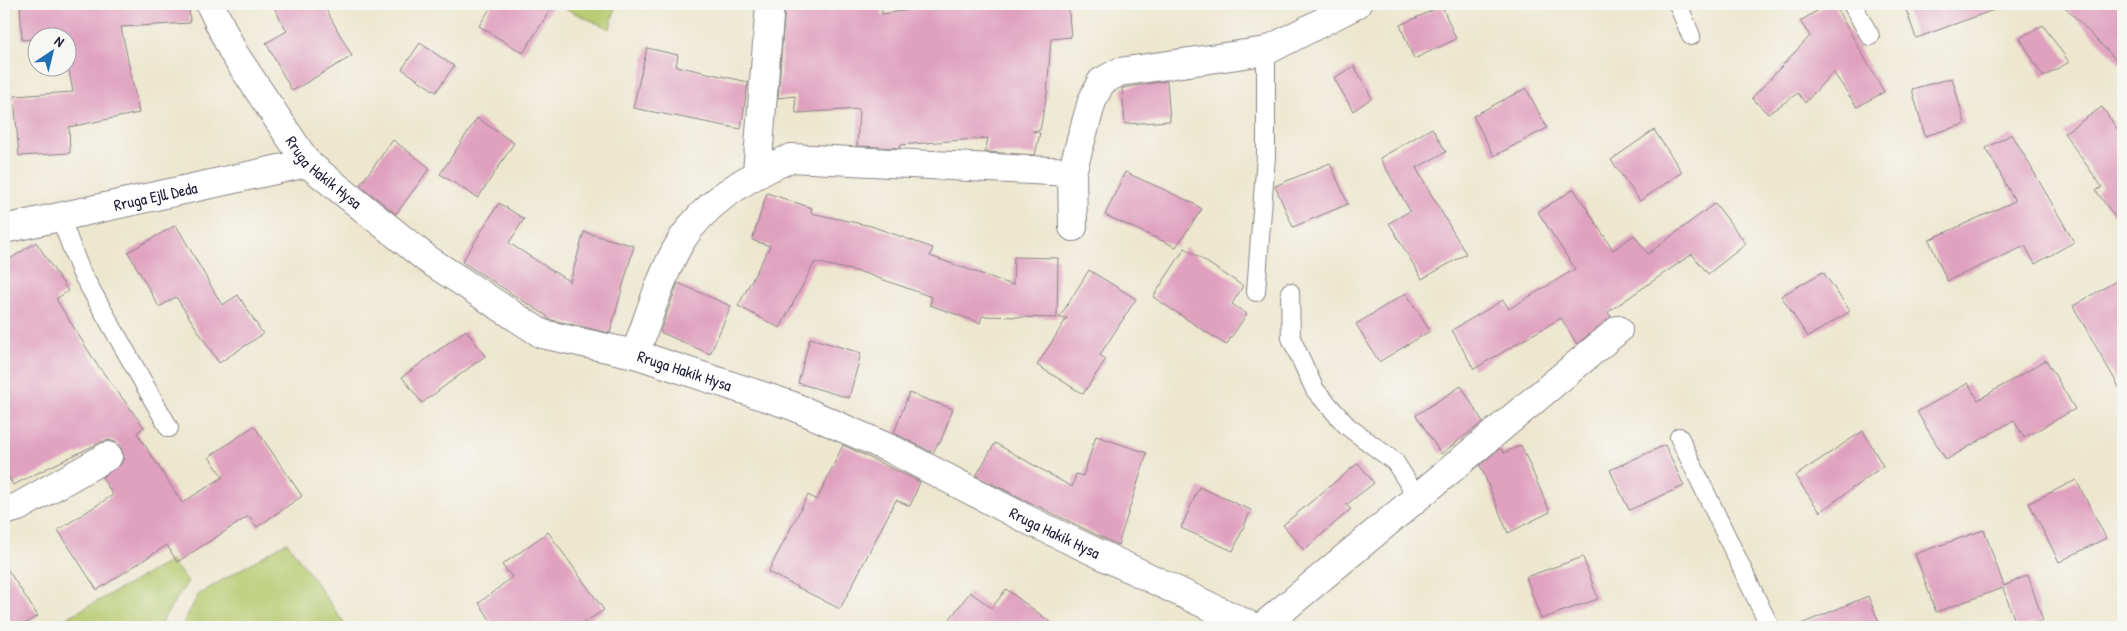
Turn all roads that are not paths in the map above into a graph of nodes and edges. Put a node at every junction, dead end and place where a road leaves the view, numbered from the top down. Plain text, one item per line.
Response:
1 (210, 4) edge
2 (770, 4) edge
3 (1357, 4) edge
4 (1678, 4) edge
5 (1852, 4) edge
6 (1691, 36) dead end
7 (1870, 36) dead end
8 (1266, 51) junction
9 (307, 163) junction
10 (758, 172) junction
11 (1072, 172) junction
12 (60, 217) junction
13 (1073, 227) dead end
14 (4, 229) edge
15 (1256, 292) dead end
16 (1290, 292) dead end
17 (1618, 330) dead end
18 (635, 354) junction
19 (169, 428) dead end
20 (1679, 437) dead end
21 (108, 456) dead end
22 (1417, 497) junction
23 (4, 511) edge
24 (1253, 627) edge
25 (1262, 627) edge
26 (1770, 627) edge

1 - 9 street, Rruga Hakik Hysa
2 - 10 street
3 - 8 street
4 - 6 lane
5 - 7 lane
8 - 11 street
8 - 15 lane
9 - 12 street, Rruga Ejll Deda
9 - 18 street, Rruga Hakik Hysa
10 - 11 street
10 - 18 street
11 - 13 street
12 - 14 street, Rruga Ejll Deda
12 - 19 lane
16 - 22 lane
17 - 22 street
18 - 24 street, Rruga Hakik Hysa
20 - 26 lane
21 - 23 street
22 - 25 street

